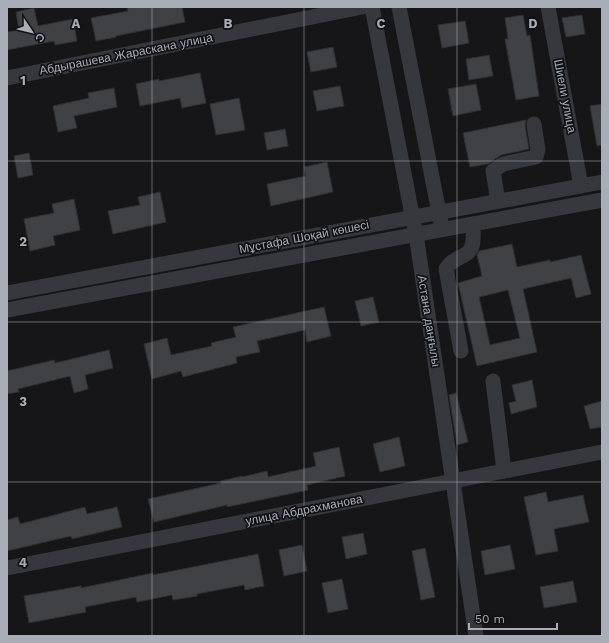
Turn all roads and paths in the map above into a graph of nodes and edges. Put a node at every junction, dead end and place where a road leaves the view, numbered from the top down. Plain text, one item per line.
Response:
1 (362, 7) edge
2 (372, 7) edge
3 (399, 7) edge
4 (548, 7) edge
5 (7, 78) edge
6 (534, 124) dead end
7 (602, 182) edge
8 (581, 186) junction
9 (602, 200) edge
10 (498, 201) junction
11 (439, 212) junction
12 (412, 217) junction
13 (473, 224) junction
14 (442, 229) junction
15 (416, 234) junction
16 (7, 293) edge
17 (7, 310) edge
18 (461, 351) dead end
19 (493, 381) dead end
20 (602, 452) edge
21 (504, 471) junction
22 (454, 481) junction
23 (7, 568) edge
24 (476, 636) edge

1 - 5 street, Абдырашева Жараскана улица
2 - 12 street, Астана даңғылы
3 - 11 street
4 - 8 street, Шиели улица
6 - 10 street
7 - 8 street, Мұстафа Шоқай көшесі
8 - 10 street, Мұстафа Шоқай көшесі
9 - 13 street, Мұстафа Шоқай көшесі
10 - 11 street, Мұстафа Шоқай көшесі
11 - 12 street, Мұстафа Шоқай көшесі
11 - 14 street
12 - 15 street, Астана даңғылы
12 - 16 street, Мұстафа Шоқай көшесі
13 - 14 street, Мұстафа Шоқай көшесі
13 - 18 street
14 - 15 street, Мұстафа Шоқай көшесі
15 - 17 street, Мұстафа Шоқай көшесі
15 - 22 street, Астана даңғылы
19 - 21 street
20 - 21 street, улица Абдрахманова
21 - 22 street, улица Абдрахманова
22 - 23 street, улица Абдрахманова
22 - 24 street, Астана даңғылы

